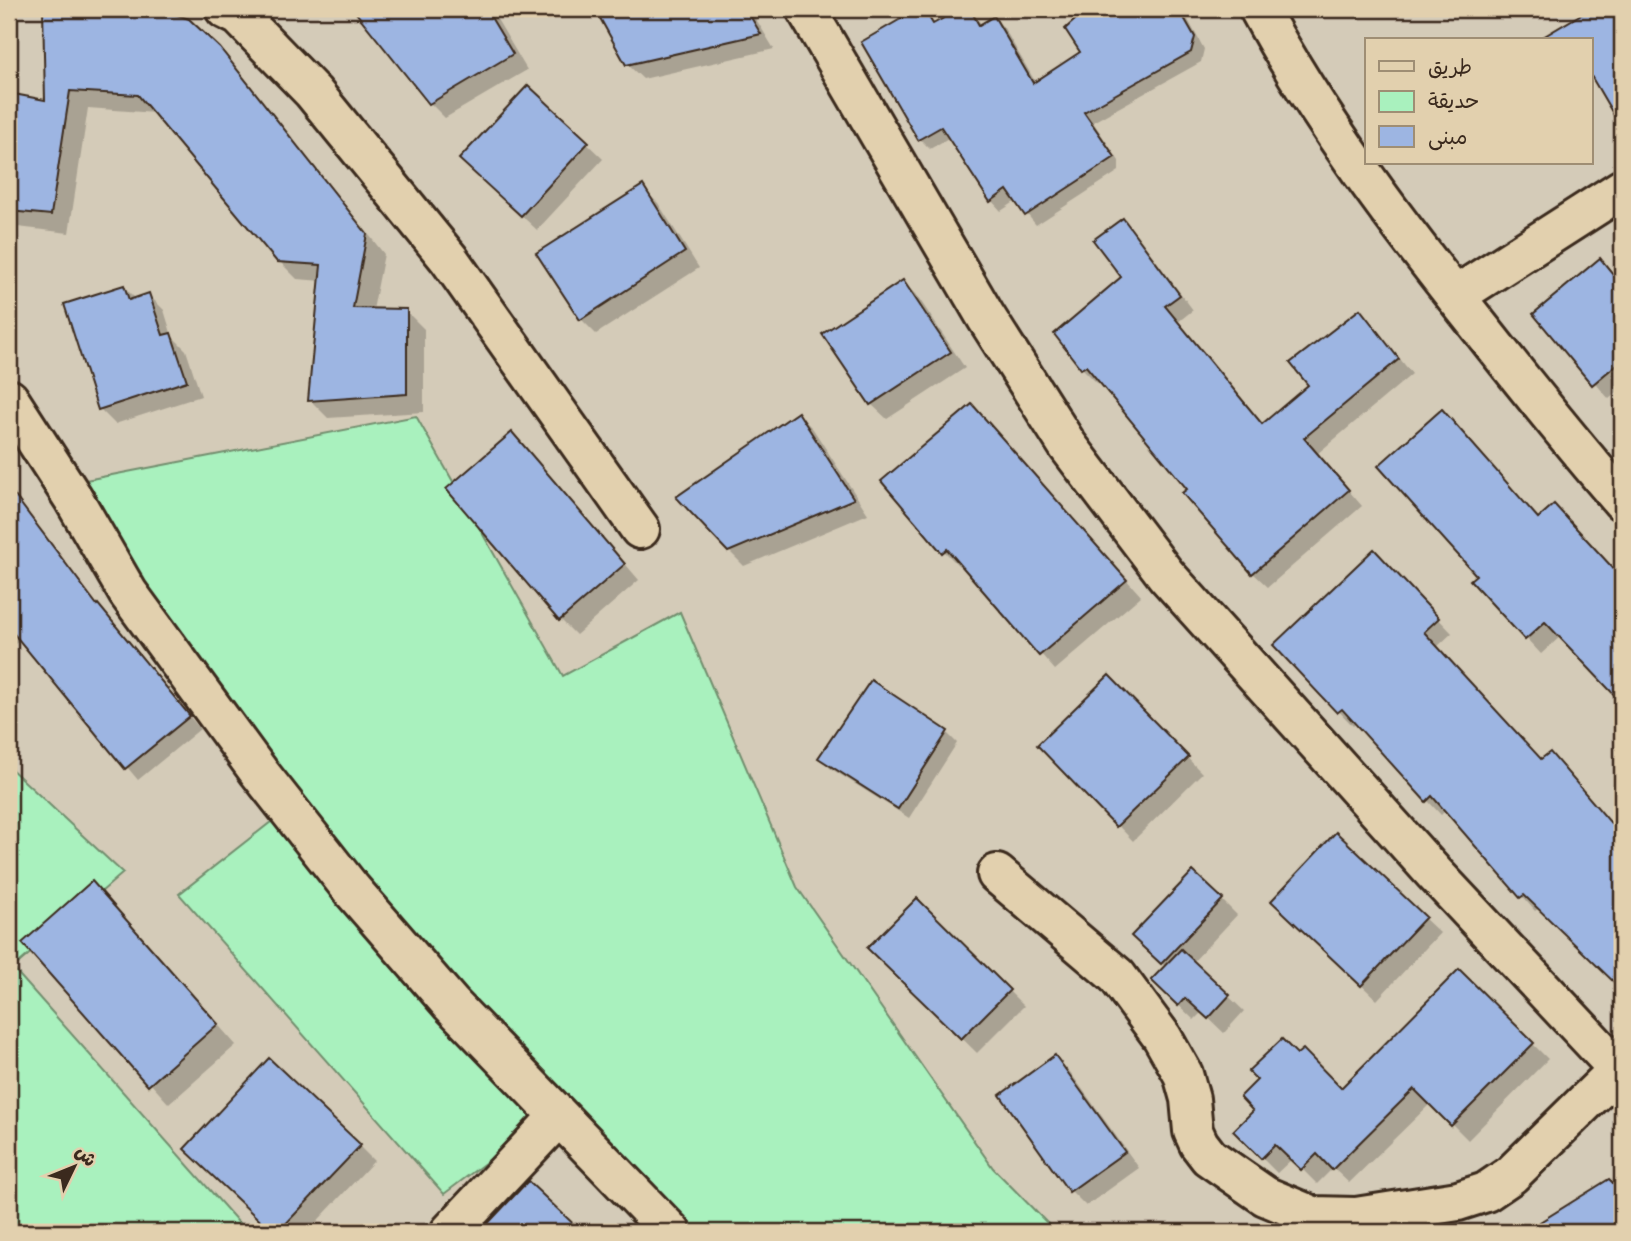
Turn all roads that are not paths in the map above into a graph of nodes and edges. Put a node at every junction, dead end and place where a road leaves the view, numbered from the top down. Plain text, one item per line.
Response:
1 (225, 9) edge
2 (806, 9) edge
3 (1259, 9) edge
4 (1622, 189) edge
5 (1455, 296) junction
6 (9, 399) edge
7 (1622, 501) edge
8 (640, 529) dead end
9 (997, 874) dead end
10 (1621, 1071) edge
11 (558, 1117) junction
12 (450, 1232) edge
13 (671, 1232) edge

1 - 8 street
2 - 10 street
3 - 5 street
4 - 5 street
5 - 7 street
6 - 11 street
9 - 10 street
11 - 12 street
11 - 13 street

